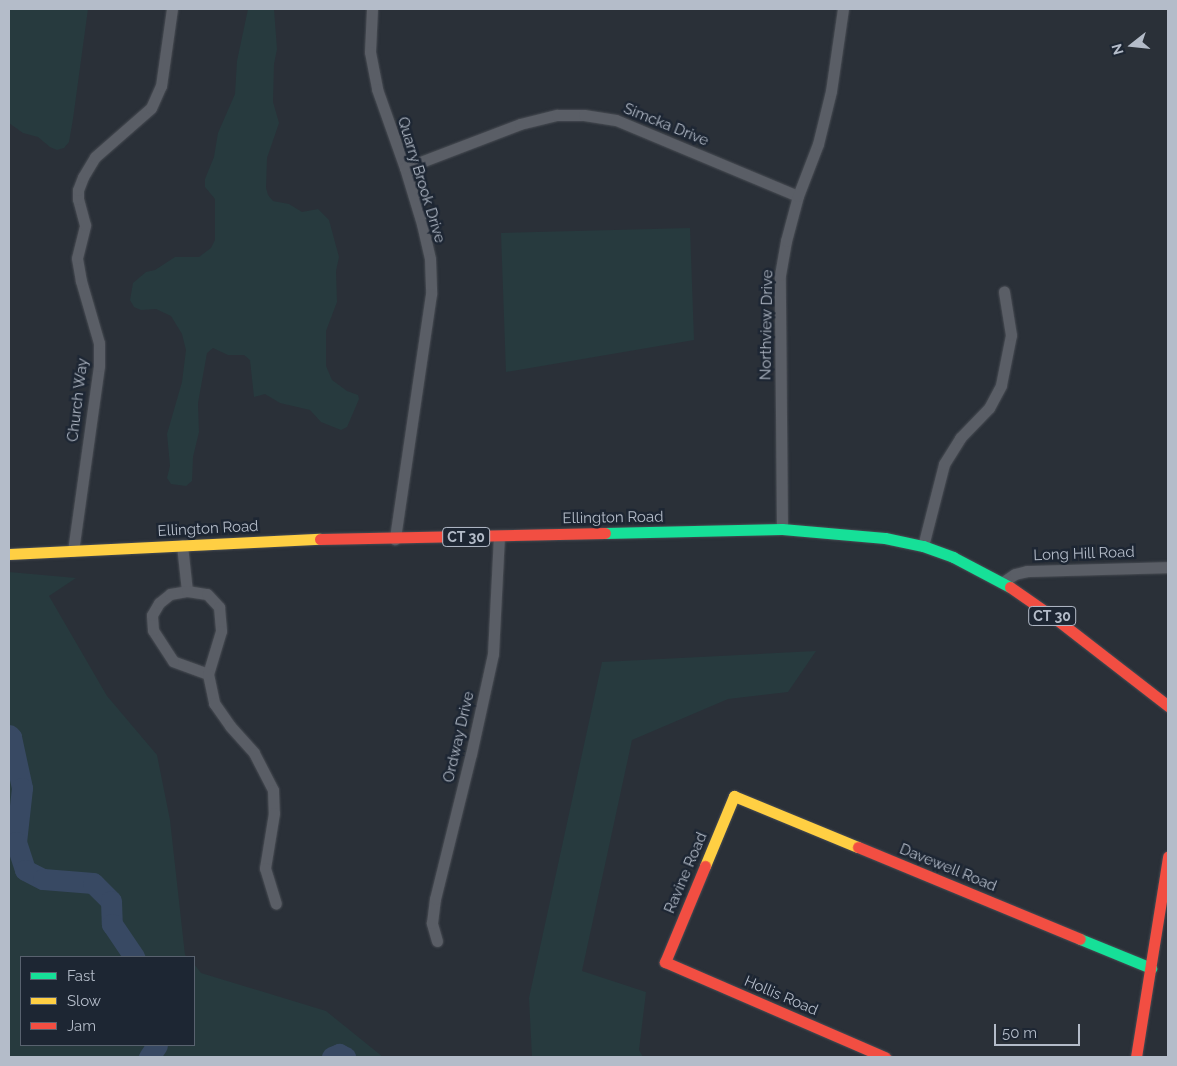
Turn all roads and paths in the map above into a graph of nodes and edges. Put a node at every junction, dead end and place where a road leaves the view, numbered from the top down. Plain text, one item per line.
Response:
1 (172, 9) edge
2 (372, 9) edge
3 (844, 9) edge
4 (405, 168) junction
5 (798, 196) junction
6 (1004, 292) dead end
7 (782, 529) junction
8 (499, 536) junction
9 (395, 539) junction
10 (182, 546) junction
11 (923, 546) junction
12 (73, 551) junction
13 (9, 554) edge
14 (1168, 567) edge
15 (1003, 582) junction
16 (187, 591) junction
17 (208, 674) junction
18 (1168, 706) edge
19 (734, 796) joint
20 (1168, 857) edge
21 (276, 903) dead end
22 (437, 941) dead end
23 (665, 962) joint
24 (1151, 968) junction
25 (885, 1057) edge
26 (1136, 1057) edge

1 - 12 street, Church Way
2 - 4 street, Quarry Brook Drive
3 - 5 street, Northview Drive
4 - 5 street, Simcka Drive
4 - 9 street, Quarry Brook Drive
5 - 7 street, Northview Drive
6 - 11 street
7 - 8 main road, Ellington Road / CT 30
7 - 11 main road, Ellington Road / CT 30
8 - 9 main road, Ellington Road / CT 30
8 - 22 street, Ordway Drive
9 - 10 main road, Ellington Road / CT 30
10 - 12 main road, Ellington Road / CT 30
10 - 16 street
11 - 15 main road, Ellington Road / CT 30
12 - 13 main road, Ellington Road / CT 30
14 - 15 street, Long Hill Road
15 - 18 main road, Ellington Road / CT 30
16 - 17 street
16 - 17 street
17 - 21 street
19 - 23 main road, Ravine Road
19 - 24 main road, Davewell Road
20 - 24 main road
23 - 25 main road, Hollis Road
24 - 26 main road

